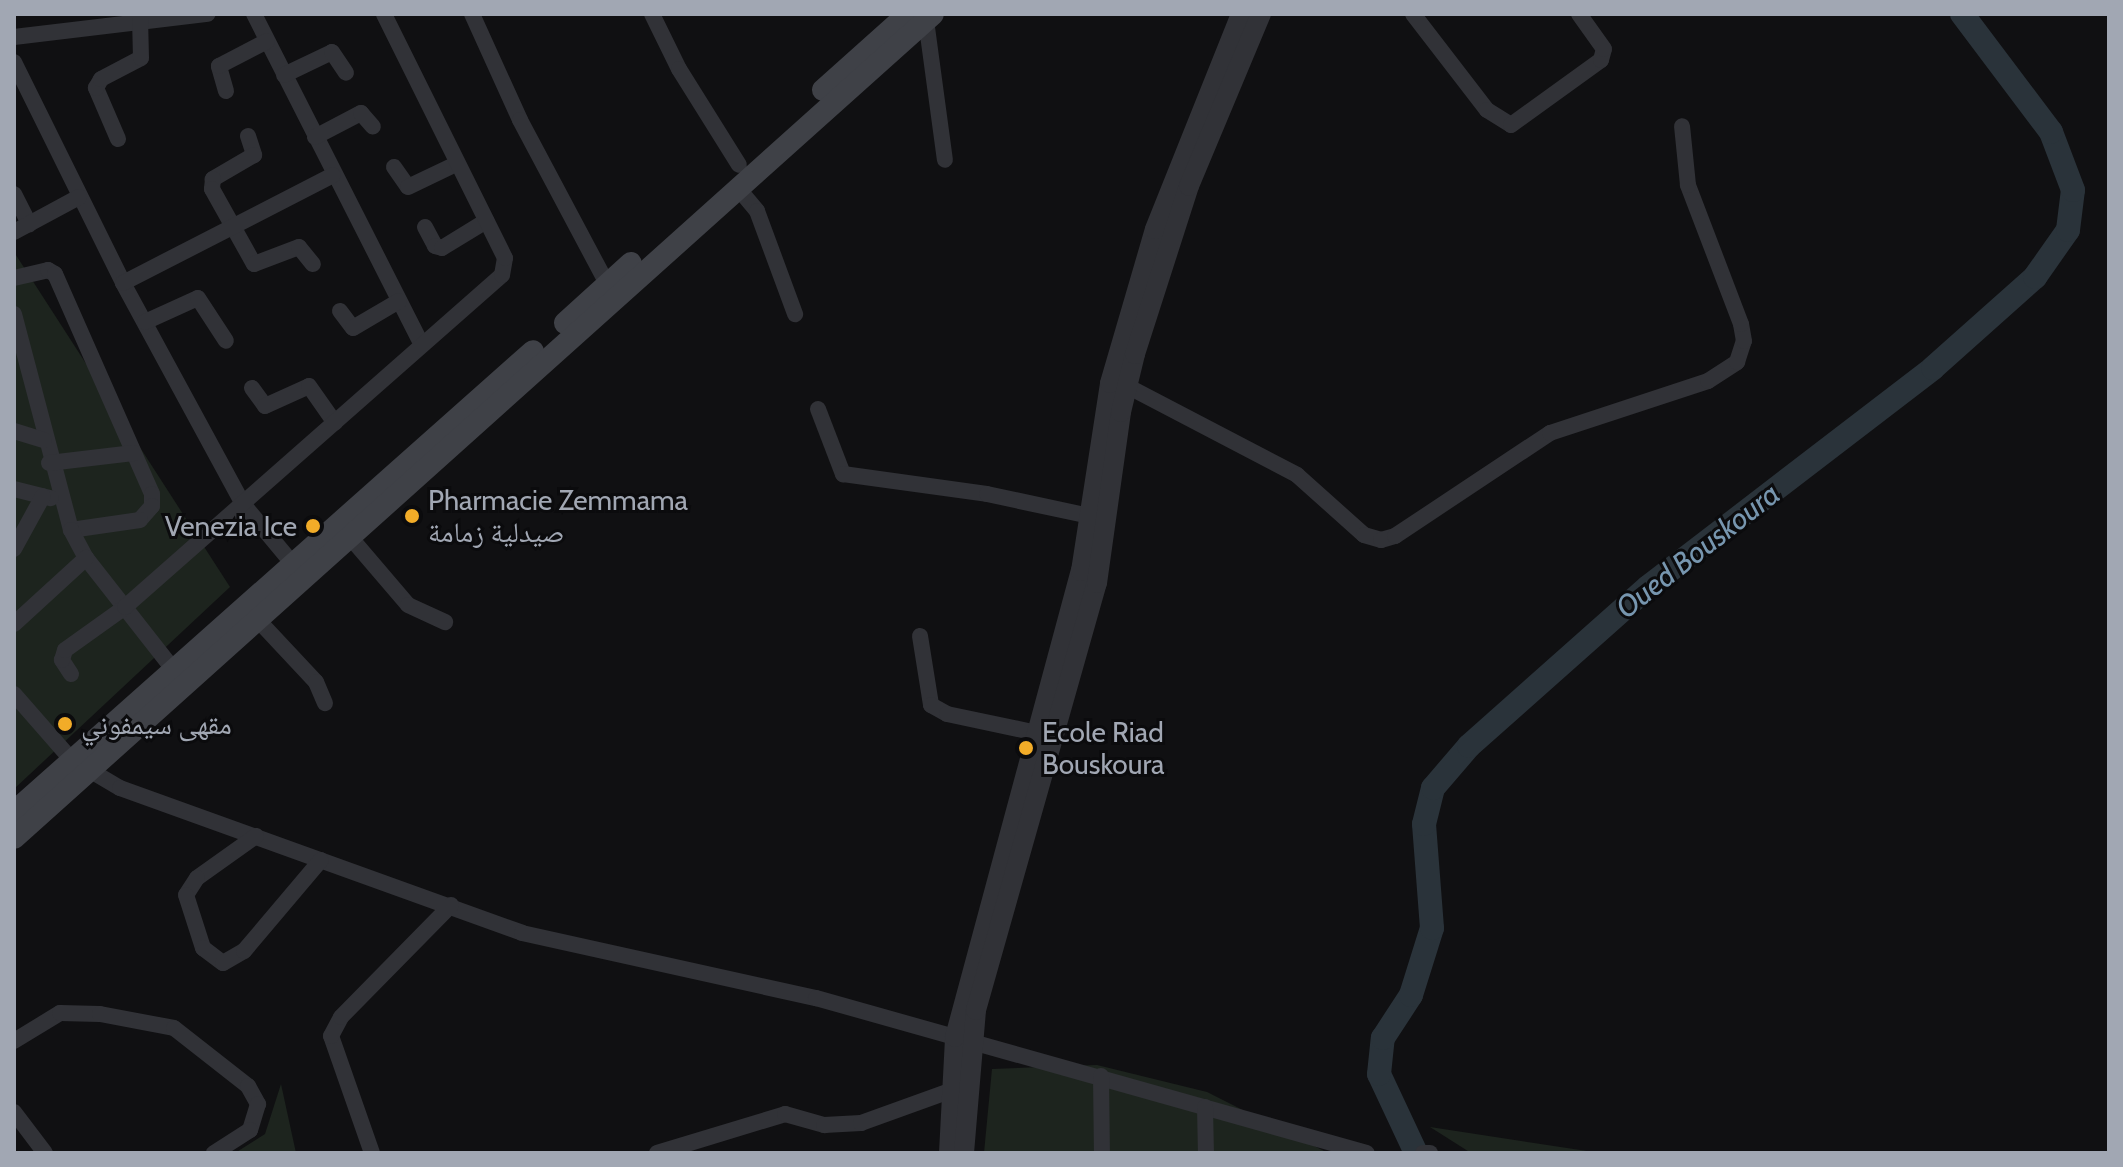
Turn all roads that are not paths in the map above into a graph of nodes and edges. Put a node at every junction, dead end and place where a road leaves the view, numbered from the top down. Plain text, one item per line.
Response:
1 (208, 14) edge
2 (254, 14) edge
3 (384, 14) edge
4 (472, 14) edge
5 (652, 14) edge
6 (1241, 14) edge
7 (1261, 14) edge
8 (1413, 14) edge
9 (1579, 14) edge
10 (922, 16) edge
11 (140, 19) edge
12 (14, 37) edge
13 (267, 41) junction
14 (14, 62) edge
15 (346, 73) dead end
16 (284, 75) junction
17 (226, 91) dead end
18 (1682, 126) dead end
19 (373, 127) dead end
20 (248, 136) dead end
21 (315, 137) junction
22 (118, 139) dead end
23 (945, 160) dead end
24 (456, 164) junction
25 (394, 167) dead end
26 (333, 175) junction
27 (738, 176) junction
28 (14, 194) edge
29 (79, 197) junction
30 (486, 221) junction
31 (233, 226) junction
32 (425, 227) dead end
33 (22, 228) edge
34 (313, 264) dead end
35 (14, 278) edge
36 (123, 283) junction
37 (611, 291) junction
38 (399, 301) junction
39 (340, 311) dead end
40 (14, 314) edge
41 (795, 314) dead end
42 (145, 322) junction
43 (226, 341) dead end
44 (422, 345) junction
45 (21, 372) edge
46 (1127, 386) junction
47 (252, 388) dead end
48 (818, 409) dead end
49 (335, 423) junction
50 (14, 431) edge
51 (44, 440) junction
52 (133, 453) junction
53 (49, 463) junction
54 (14, 489) edge
55 (43, 496) junction
56 (60, 500) junction
57 (243, 504) junction
58 (1090, 516) junction
59 (71, 530) junction
60 (350, 537) junction
61 (14, 549) edge
62 (86, 558) junction
63 (298, 571) junction
64 (125, 607) junction
65 (257, 619) junction
66 (445, 622) dead end
67 (14, 624) edge
68 (920, 636) dead end
69 (173, 669) junction
70 (71, 674) dead end
71 (14, 694) edge
72 (325, 703) dead end
73 (1037, 733) junction
74 (80, 765) junction
75 (14, 812) edge
76 (256, 836) junction
77 (14, 838) edge
78 (321, 860) junction
79 (451, 905) junction
80 (963, 1039) junction
81 (14, 1041) edge
82 (1101, 1076) junction
83 (950, 1091) junction
84 (1205, 1107) junction
85 (14, 1112) edge
86 (1337, 1149) edge
87 (45, 1153) edge
88 (214, 1153) edge
89 (372, 1153) edge
90 (657, 1153) edge
91 (949, 1153) edge
92 (964, 1153) edge
93 (1102, 1153) edge
94 (1206, 1153) edge
95 (1367, 1153) edge

1 - 11 street
2 - 13 street
3 - 24 street
4 - 37 street
5 - 27 street
6 - 58 street
7 - 46 street
8 - 9 street
10 - 23 street
10 - 27 main road
11 - 12 street
11 - 22 street
13 - 16 street
13 - 17 street
14 - 29 street
15 - 16 street
16 - 21 street
18 - 46 street
19 - 21 street
20 - 31 street
21 - 26 street
24 - 25 street
24 - 30 street
26 - 31 street
26 - 38 street
27 - 37 main road
27 - 41 street
28 - 33 street
29 - 33 street
29 - 36 street
30 - 32 street
30 - 44 street
31 - 34 street
31 - 36 street
35 - 52 street
36 - 42 street
37 - 60 main road
37 - 63 main road
38 - 39 street
38 - 44 street
40 - 45 street
42 - 43 street
42 - 57 street
44 - 49 street
45 - 51 street
46 - 80 street
47 - 49 street
48 - 58 street
49 - 57 street
50 - 51 street
51 - 53 street
52 - 53 street
52 - 59 street
53 - 56 street
54 - 55 street
55 - 56 street
55 - 61 street
56 - 59 street
57 - 63 street
57 - 64 street
58 - 73 street
59 - 62 street
60 - 63 main road
60 - 66 street
62 - 64 street
62 - 67 street
63 - 65 main road
63 - 69 main road
64 - 69 street
64 - 70 street
65 - 72 street
65 - 74 main road
68 - 73 street
69 - 74 main road
71 - 74 street
73 - 80 street
74 - 75 main road
74 - 76 street
74 - 77 main road
76 - 78 street
76 - 78 street
78 - 79 street
79 - 80 street
79 - 89 street
80 - 82 street
80 - 83 street
80 - 92 street
81 - 88 street
82 - 84 street
82 - 93 street
83 - 90 street
83 - 91 street
84 - 86 street
84 - 94 street
85 - 87 street
86 - 95 street

